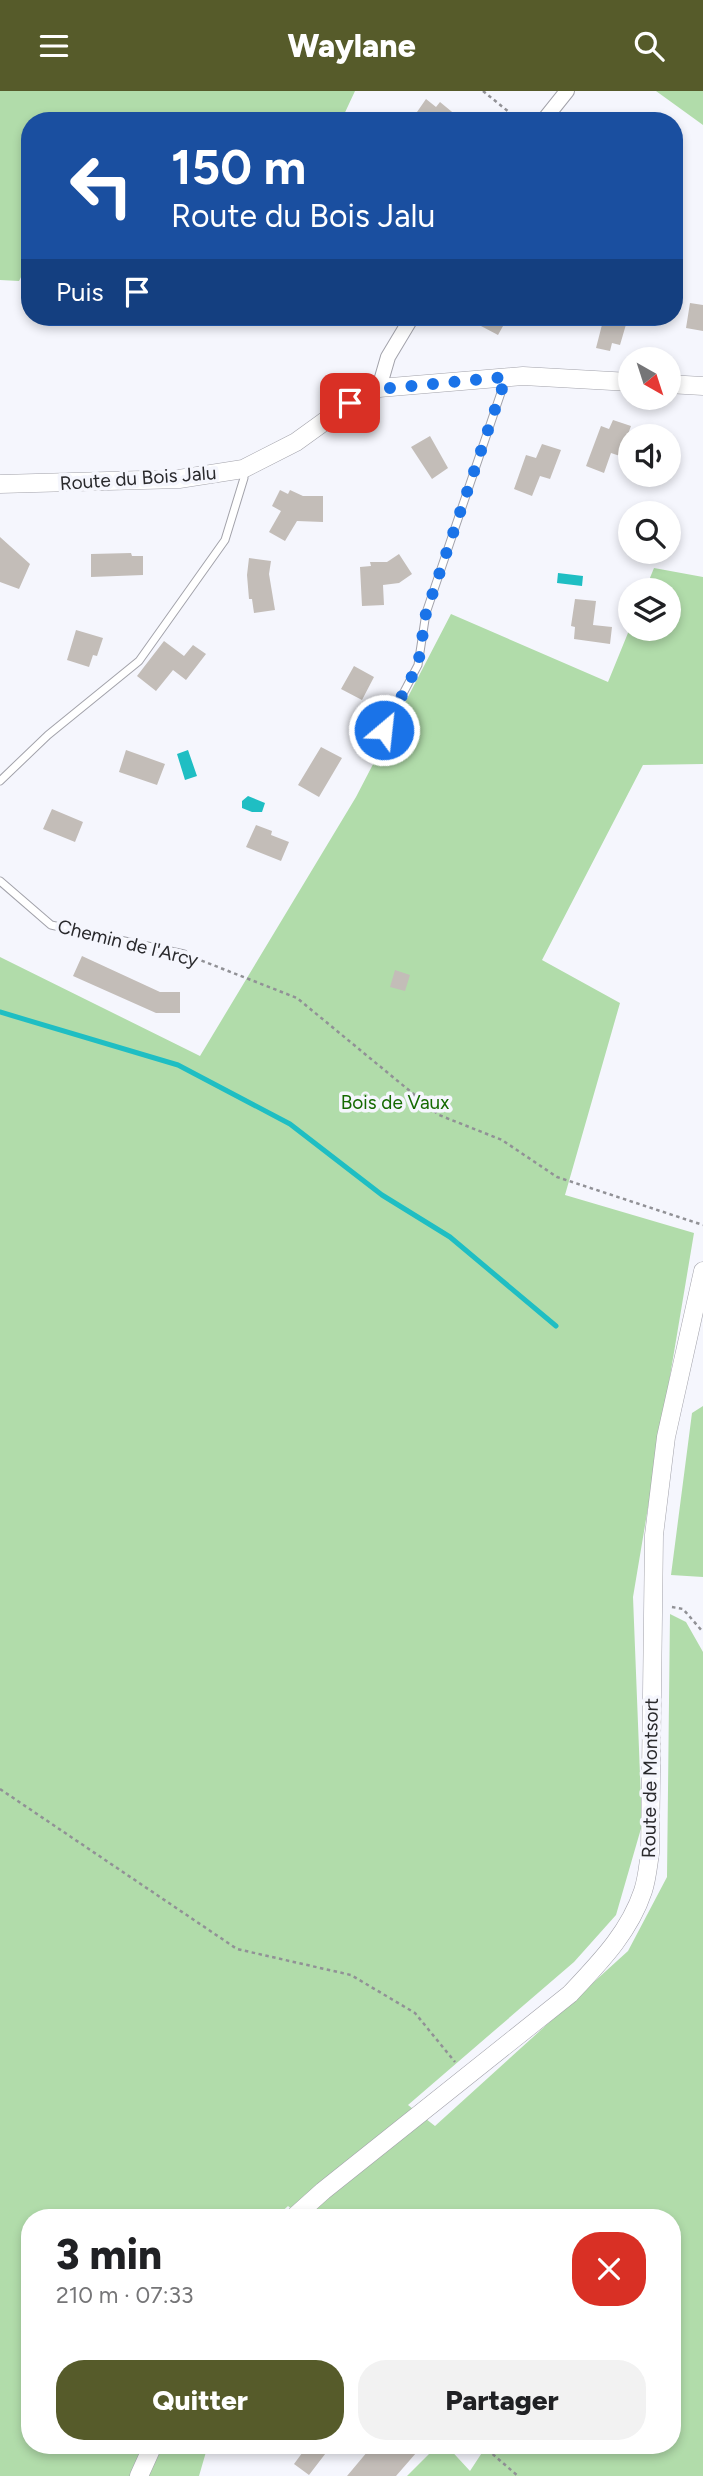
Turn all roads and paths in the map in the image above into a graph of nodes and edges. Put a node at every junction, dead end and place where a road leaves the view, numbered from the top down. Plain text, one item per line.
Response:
1 (483, 91) edge
2 (567, 91) edge
3 (509, 112) edge
4 (550, 112) edge
5 (407, 326) edge
6 (506, 377) junction
7 (618, 381) edge
8 (681, 385) edge
9 (703, 386) edge
10 (379, 389) junction
11 (243, 469) junction
12 (0, 484) edge
13 (384, 730) dead end
14 (0, 781) edge
15 (0, 881) edge
16 (184, 954) joint
17 (703, 1225) edge
18 (703, 1271) edge
19 (654, 1604) junction
20 (703, 1632) edge
21 (0, 1789) edge
22 (466, 2076) junction
23 (303, 2209) edge
24 (149, 2454) edge
25 (492, 2454) edge
26 (139, 2476) edge
27 (518, 2476) edge

1 - 3 path
2 - 4 street
5 - 10 street
6 - 7 street, Route du Bois Jalu
6 - 10 street, Route du Bois Jalu
6 - 13 lane
8 - 9 street
10 - 11 street, Route du Bois Jalu
11 - 12 street, Route du Bois Jalu
11 - 14 lane
15 - 16 lane, Chemin de l'Arcy
16 - 17 path, Chemin de l'Arcy
18 - 19 street, Route de Montsort
19 - 20 path
19 - 22 street, Route de Montsort
21 - 22 path
22 - 23 street, Route de Montsort
24 - 26 street
25 - 27 path

